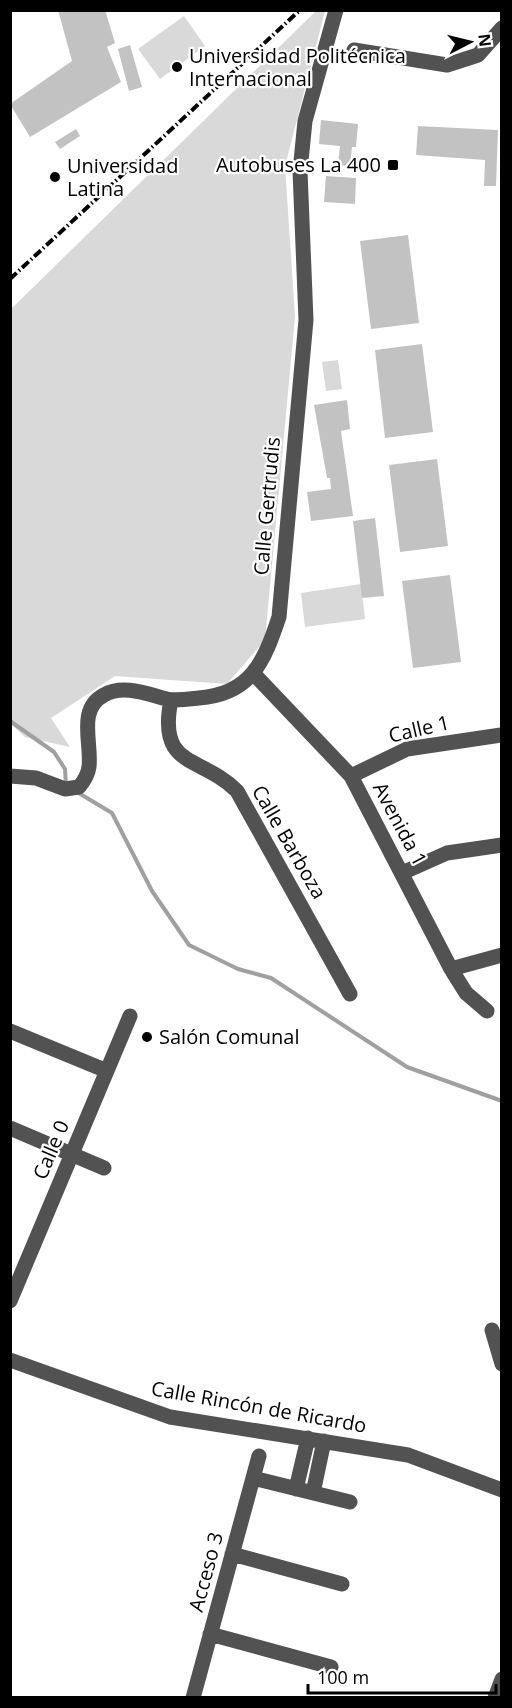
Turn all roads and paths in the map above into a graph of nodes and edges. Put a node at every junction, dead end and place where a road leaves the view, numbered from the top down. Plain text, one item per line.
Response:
1 (336, 10) edge
2 (501, 28) edge
3 (354, 50) dead end
4 (253, 673) junction
5 (171, 700) junction
6 (501, 735) edge
7 (10, 776) edge
8 (351, 776) junction
9 (501, 845) edge
10 (402, 873) junction
11 (501, 955) edge
12 (451, 969) junction
13 (350, 994) dead end
14 (487, 1011) dead end
15 (130, 1016) dead end
16 (10, 1031) edge
17 (107, 1071) junction
18 (10, 1128) edge
19 (73, 1154) junction
20 (104, 1168) dead end
21 (10, 1301) edge
22 (492, 1330) dead end
23 (10, 1360) edge
24 (501, 1364) edge
25 (308, 1438) junction
26 (324, 1441) junction
27 (259, 1456) dead end
28 (253, 1478) junction
29 (296, 1489) junction
30 (501, 1490) edge
31 (313, 1493) junction
32 (350, 1502) dead end
33 (232, 1554) junction
34 (342, 1584) dead end
35 (210, 1634) junction
36 (331, 1667) dead end
37 (501, 1679) edge
38 (193, 1698) edge
39 (495, 1698) edge

1 - 4 street, Calle Gertrudis
2 - 3 street
4 - 5 street, Calle Gertrudis
4 - 8 street, Avenida 1
5 - 7 street, Calle Gertrudis
5 - 13 street, Calle Barboza
6 - 8 street, Calle 1
8 - 10 street, Avenida 1
9 - 10 street
10 - 12 street, Avenida 1
11 - 12 street
12 - 14 street, Avenida 1
15 - 17 street, Calle 0
16 - 17 street
17 - 19 street, Calle 0
18 - 19 street
19 - 20 street
19 - 21 street, Calle 0
22 - 24 street
23 - 25 street, Calle Rincón de Ricardo
25 - 26 street, Calle Rincón de Ricardo
25 - 29 street
26 - 30 street, Calle Rincón de Ricardo
26 - 31 street
27 - 28 street, Acceso 3
28 - 29 street
28 - 33 street, Acceso 3
29 - 31 street
31 - 32 street
33 - 34 street
33 - 35 street, Acceso 3
35 - 36 street
35 - 38 street, Acceso 3
37 - 39 street

